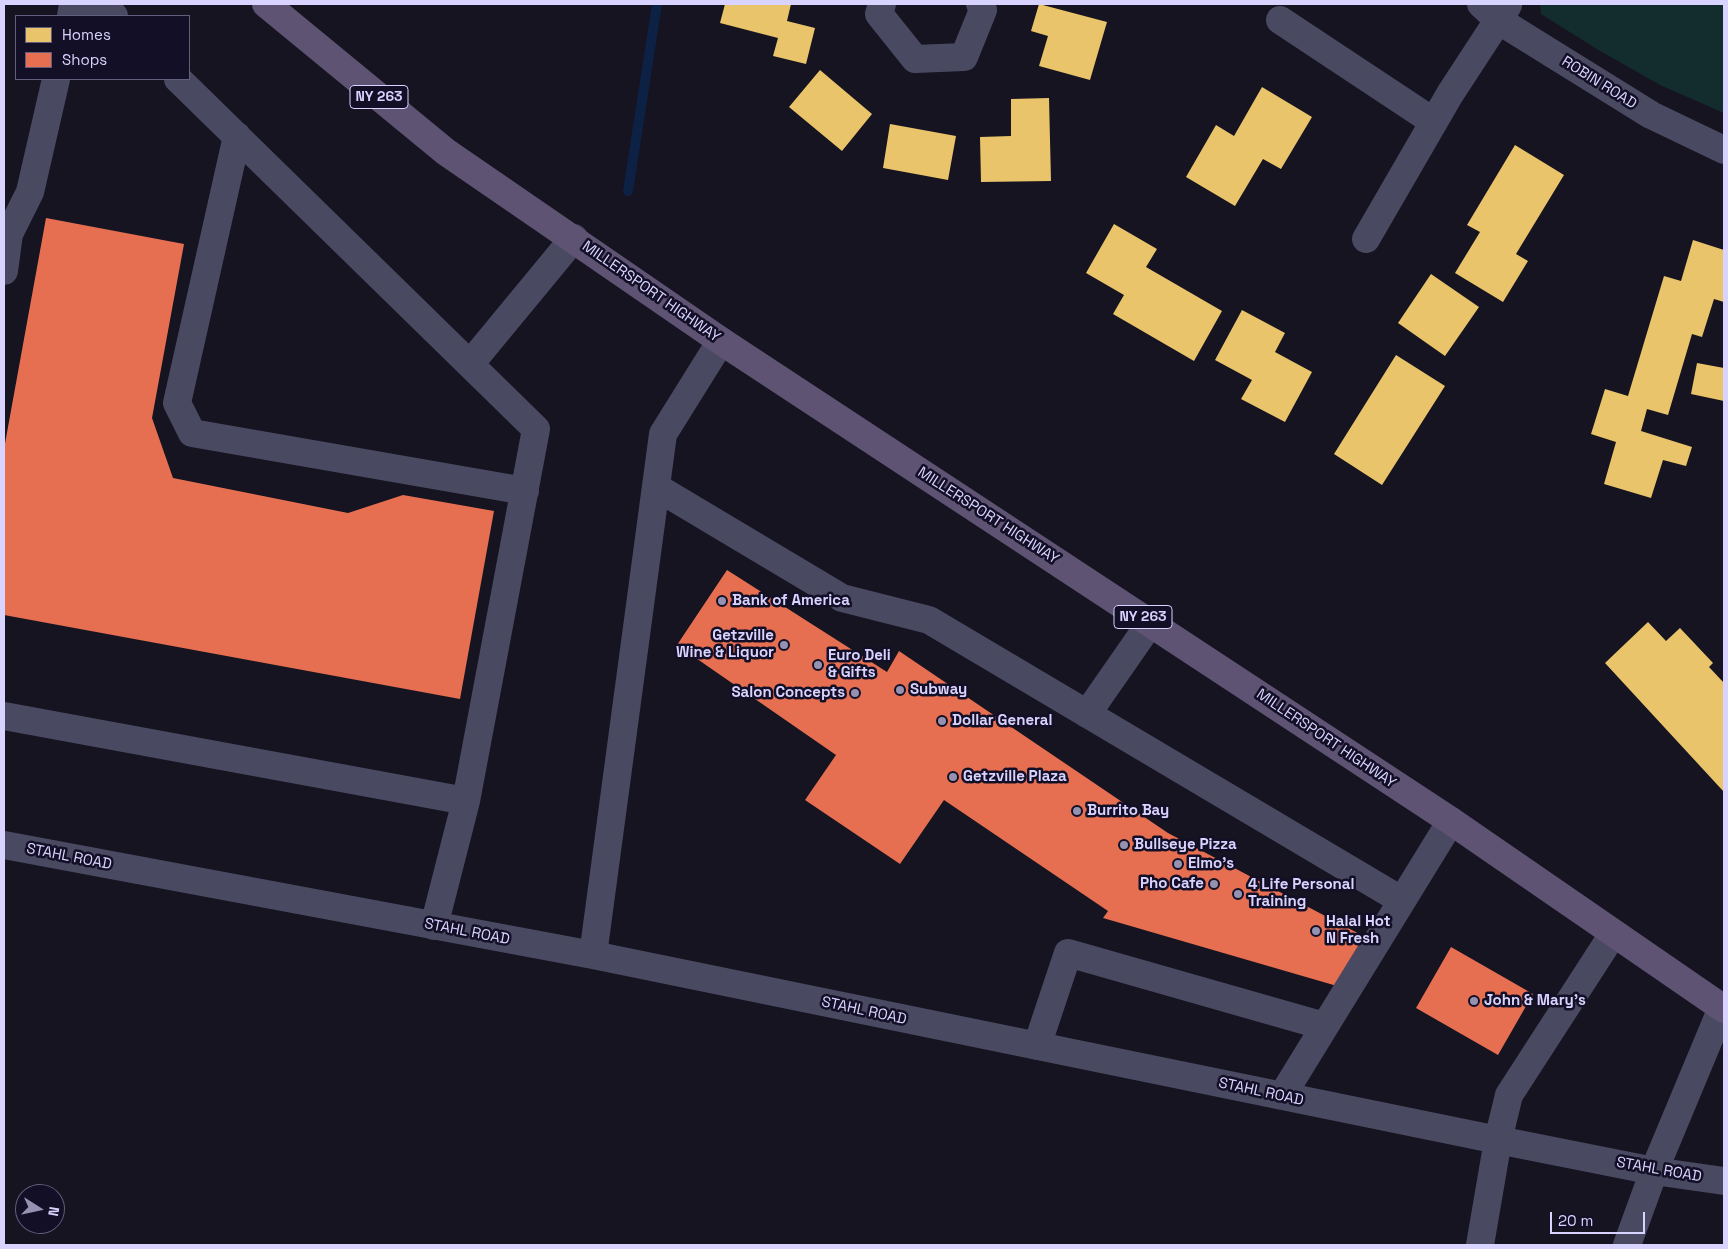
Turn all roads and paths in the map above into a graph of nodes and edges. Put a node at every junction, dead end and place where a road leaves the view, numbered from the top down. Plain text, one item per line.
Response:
1 (93, 4) edge
2 (266, 4) edge
3 (882, 4) edge
4 (980, 4) edge
5 (1496, 9) edge
6 (112, 15) edge
7 (1280, 20) dead end
8 (56, 80) edge
9 (179, 80) edge
10 (1434, 122) junction
11 (237, 136) junction
12 (1724, 150) edge
13 (574, 238) junction
14 (1366, 239) dead end
15 (4, 271) edge
16 (722, 341) junction
17 (470, 364) junction
18 (656, 487) junction
19 (525, 491) junction
20 (1151, 622) junction
21 (1088, 714) junction
22 (4, 716) edge
23 (466, 801) junction
24 (1451, 821) junction
25 (4, 845) edge
26 (1401, 900) junction
27 (434, 926) junction
28 (1613, 934) junction
29 (593, 955) junction
30 (1723, 1009) edge
31 (1324, 1026) junction
32 (1037, 1046) junction
33 (1282, 1096) junction
34 (1498, 1140) junction
35 (1654, 1171) junction
36 (1724, 1181) edge
37 (1480, 1245) edge
38 (1627, 1245) edge

1 - 6 street
2 - 13 main road, MILLERSPORT HIGHWAY / NY 263
3 - 4 street
5 - 10 street
5 - 12 street, ROBIN ROAD
7 - 10 street
8 - 15 street
9 - 11 street
10 - 14 street
11 - 17 street
11 - 19 street
13 - 16 main road, MILLERSPORT HIGHWAY / NY 263
13 - 17 street
16 - 18 street
16 - 20 main road, MILLERSPORT HIGHWAY / NY 263
17 - 19 street
18 - 21 street
18 - 29 street
19 - 23 street
20 - 21 street
20 - 24 main road, MILLERSPORT HIGHWAY / NY 263
21 - 26 street
22 - 23 street
23 - 27 street
24 - 26 street
24 - 28 main road, MILLERSPORT HIGHWAY / NY 263
25 - 27 street, STAHL ROAD
26 - 31 street
27 - 29 street, STAHL ROAD
28 - 30 main road, MILLERSPORT HIGHWAY / NY 263
28 - 34 street
29 - 32 street, STAHL ROAD
30 - 35 street
31 - 32 street
31 - 33 street
32 - 33 street, STAHL ROAD
33 - 34 street, STAHL ROAD
34 - 35 street, STAHL ROAD
34 - 37 street
35 - 36 street, STAHL ROAD
35 - 38 street

